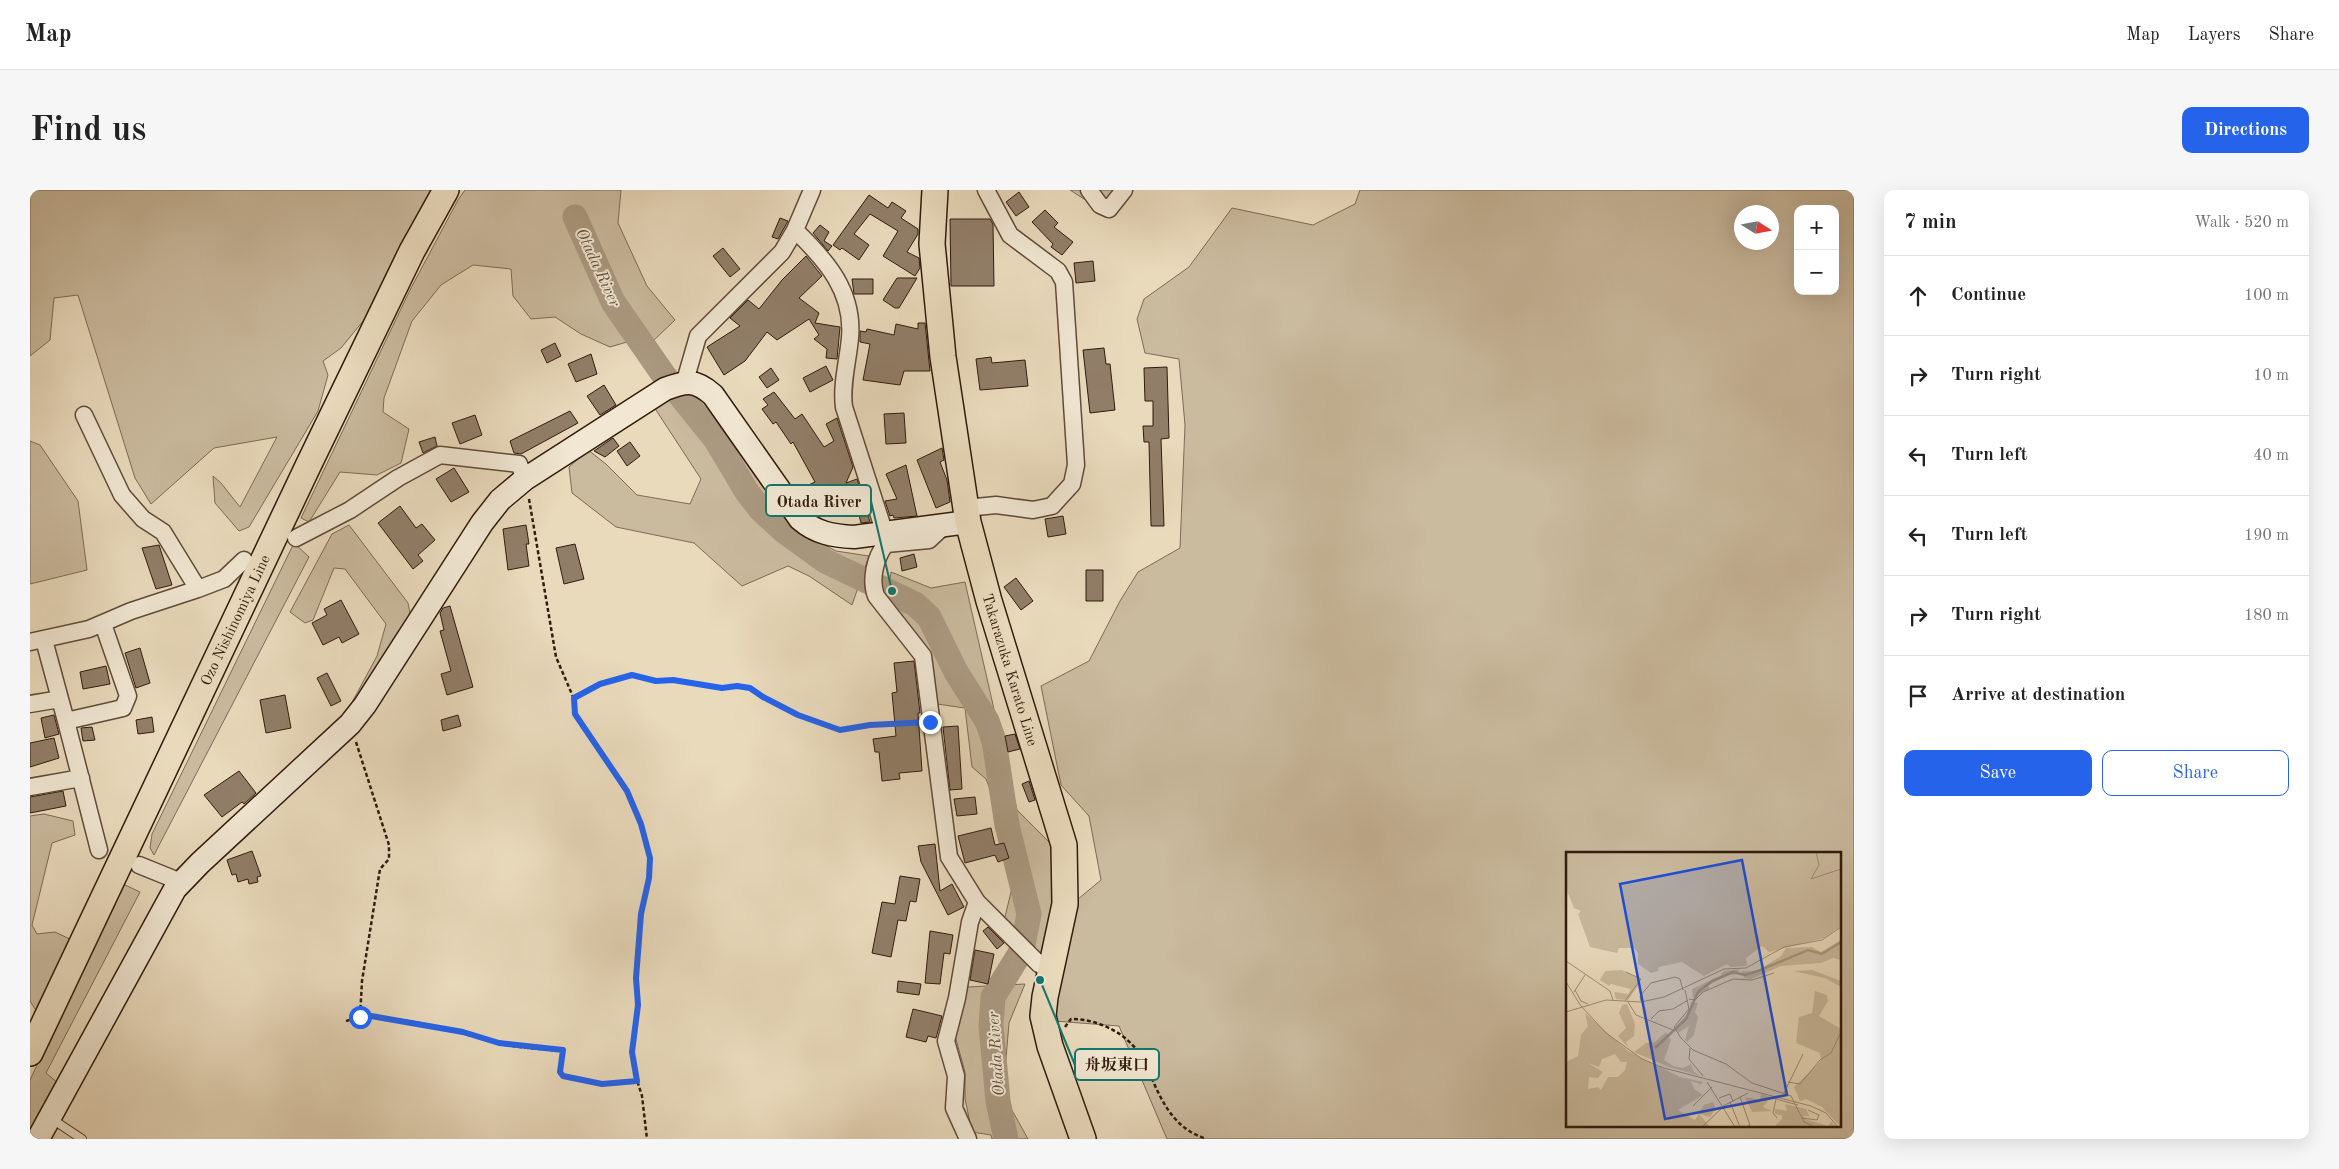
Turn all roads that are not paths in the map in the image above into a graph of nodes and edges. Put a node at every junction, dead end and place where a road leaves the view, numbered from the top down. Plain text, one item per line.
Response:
1 (446, 190) edge
2 (812, 190) edge
3 (935, 190) edge
4 (986, 190) edge
5 (1089, 190) edge
6 (1124, 190) edge
7 (795, 230) junction
8 (685, 381) junction
9 (84, 415) dead end
10 (525, 479) junction
11 (967, 515) junction
12 (944, 526) junction
13 (885, 534) junction
14 (296, 538) dead end
15 (244, 560) dead end
16 (198, 589) junction
17 (103, 624) junction
18 (34, 641) edge
19 (60, 699) junction
20 (30, 704) edge
21 (66, 721) junction
22 (81, 778) junction
23 (30, 787) edge
24 (99, 850) dead end
25 (139, 864) dead end
26 (181, 882) junction
27 (977, 902) junction
28 (1052, 970) junction
29 (30, 1053) edge
30 (50, 1118) junction
31 (38, 1139) edge
32 (82, 1139) edge
33 (968, 1139) edge
34 (1083, 1139) edge

1 - 29 main road, Ozo Nishinomiya Line
2 - 7 street
3 - 11 main road, Takarazuka Karato Line
4 - 11 street
5 - 6 street
7 - 8 street
7 - 13 street
8 - 10 street
8 - 13 street
9 - 16 street
10 - 14 street
10 - 26 street
11 - 12 street
11 - 28 main road, Takarazuka Karato Line
12 - 13 street
12 - 27 street
15 - 16 street
16 - 17 street
17 - 18 street
17 - 21 street
18 - 19 street
19 - 20 street
19 - 21 street
21 - 22 street
22 - 23 street
22 - 24 street
25 - 26 street
26 - 30 street
27 - 28 street
27 - 33 street
28 - 34 main road, Takarazuka Karato Line
30 - 31 street
30 - 32 lane

